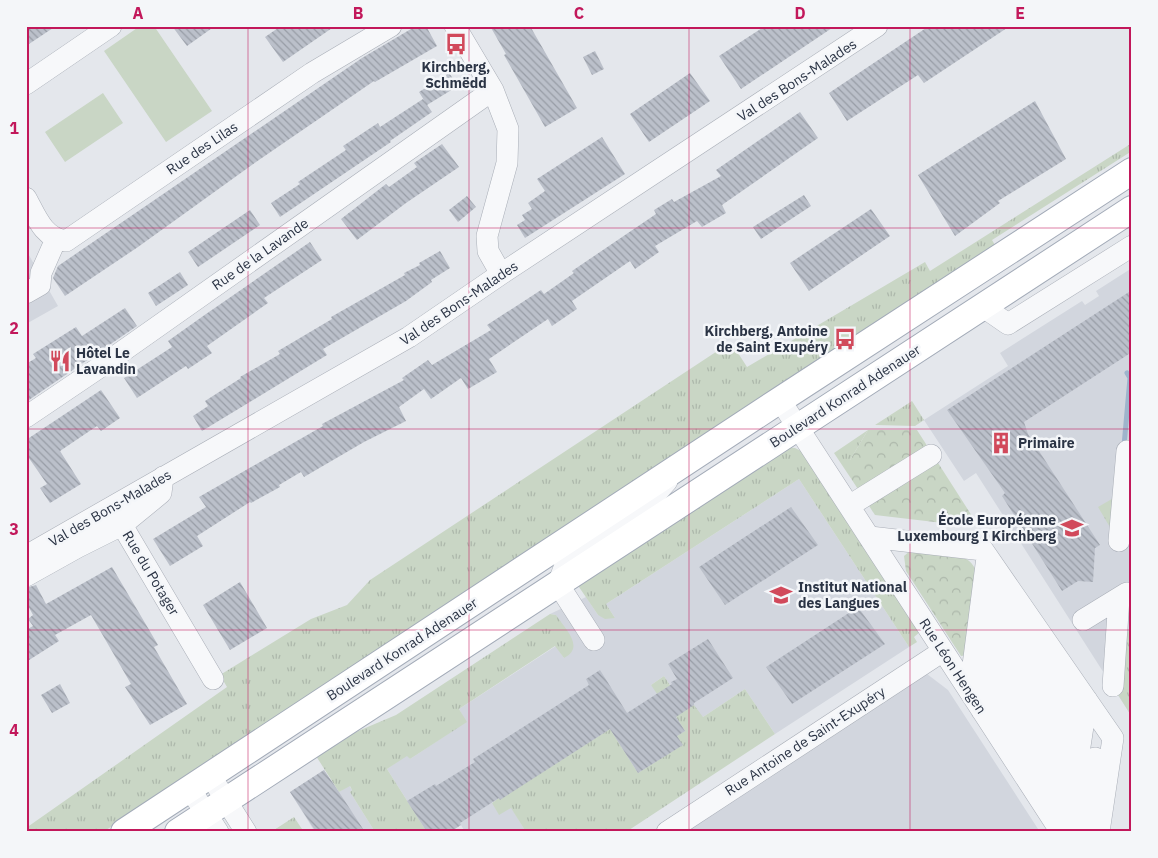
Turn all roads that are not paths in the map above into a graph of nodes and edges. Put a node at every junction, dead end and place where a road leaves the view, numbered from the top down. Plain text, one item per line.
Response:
1 (110, 26) edge
2 (391, 26) edge
3 (455, 26) edge
4 (877, 26) edge
5 (26, 84) edge
6 (493, 90) junction
7 (1132, 171) edge
8 (26, 198) edge
9 (1132, 208) edge
10 (56, 240) junction
11 (1132, 246) edge
12 (500, 274) junction
13 (26, 293) edge
14 (982, 306) junction
15 (780, 400) junction
16 (26, 417) edge
17 (798, 427) junction
18 (1126, 451) dead end
19 (932, 455) dead end
20 (680, 466) junction
21 (163, 477) junction
22 (850, 506) junction
23 (122, 526) junction
24 (870, 537) junction
25 (1119, 541) dead end
26 (26, 556) edge
27 (987, 557) junction
28 (26, 576) edge
29 (1001, 577) junction
30 (558, 584) junction
31 (1126, 594) edge
32 (1016, 598) junction
33 (1030, 618) junction
34 (1083, 620) dead end
35 (1044, 639) junction
36 (594, 640) dead end
37 (944, 651) junction
38 (1058, 659) junction
39 (1071, 678) junction
40 (213, 679) dead end
41 (1113, 686) dead end
42 (968, 689) junction
43 (1087, 700) junction
44 (982, 711) junction
45 (1101, 720) junction
46 (996, 732) junction
47 (1011, 754) junction
48 (1025, 776) junction
49 (200, 782) junction
50 (1039, 798) junction
51 (216, 815) edge
52 (1060, 828) edge
53 (124, 832) edge
54 (178, 832) edge
55 (246, 832) edge
56 (667, 832) edge
57 (1084, 832) edge
58 (1099, 832) edge

1 - 5 street
2 - 10 street, Rue des Lilas
3 - 6 street
4 - 12 street, Val des Bons-Malades
6 - 12 street
6 - 16 street, Rue de la Lavande
7 - 15 main road, Boulevard Konrad Adenauer
8 - 10 street
9 - 14 main road, Boulevard Konrad Adenauer
10 - 13 street
11 - 14 street
12 - 21 street, Val des Bons-Malades
14 - 17 main road, Boulevard Konrad Adenauer
15 - 17 street, Rue Léon Hengen
15 - 20 main road, Boulevard Konrad Adenauer
17 - 22 street, Rue Léon Hengen
17 - 30 main road, Boulevard Konrad Adenauer
18 - 25 street
19 - 22 street
20 - 30 street, Boulevard Konrad Adenauer
20 - 49 main road, Boulevard Konrad Adenauer
21 - 23 street, Rue du Potager
21 - 26 street, Val des Bons-Malades
22 - 24 street, Rue Léon Hengen
23 - 28 street
23 - 40 street, Rue du Potager
24 - 27 street
24 - 37 street, Rue Léon Hengen
27 - 29 street
27 - 42 street
29 - 32 street
29 - 44 street
30 - 36 street
30 - 51 main road, Boulevard Konrad Adenauer
31 - 34 street
31 - 41 street
32 - 33 street
32 - 46 street
33 - 35 street
33 - 47 street
35 - 38 street
35 - 48 street
37 - 42 street, Rue Léon Hengen
37 - 56 street, Rue Antoine de Saint-Exupéry
38 - 39 street
38 - 50 street
39 - 43 street
39 - 52 street
42 - 44 street, Rue Léon Hengen
43 - 45 street
43 - 52 street
44 - 46 street, Rue Léon Hengen
45 - 57 street
45 - 58 street
46 - 47 street, Rue Léon Hengen
47 - 48 street, Rue Léon Hengen
48 - 50 street, Rue Léon Hengen
49 - 51 street
49 - 53 main road, Boulevard Konrad Adenauer
50 - 52 street, Rue Léon Hengen
51 - 54 main road, Boulevard Konrad Adenauer
51 - 55 street

